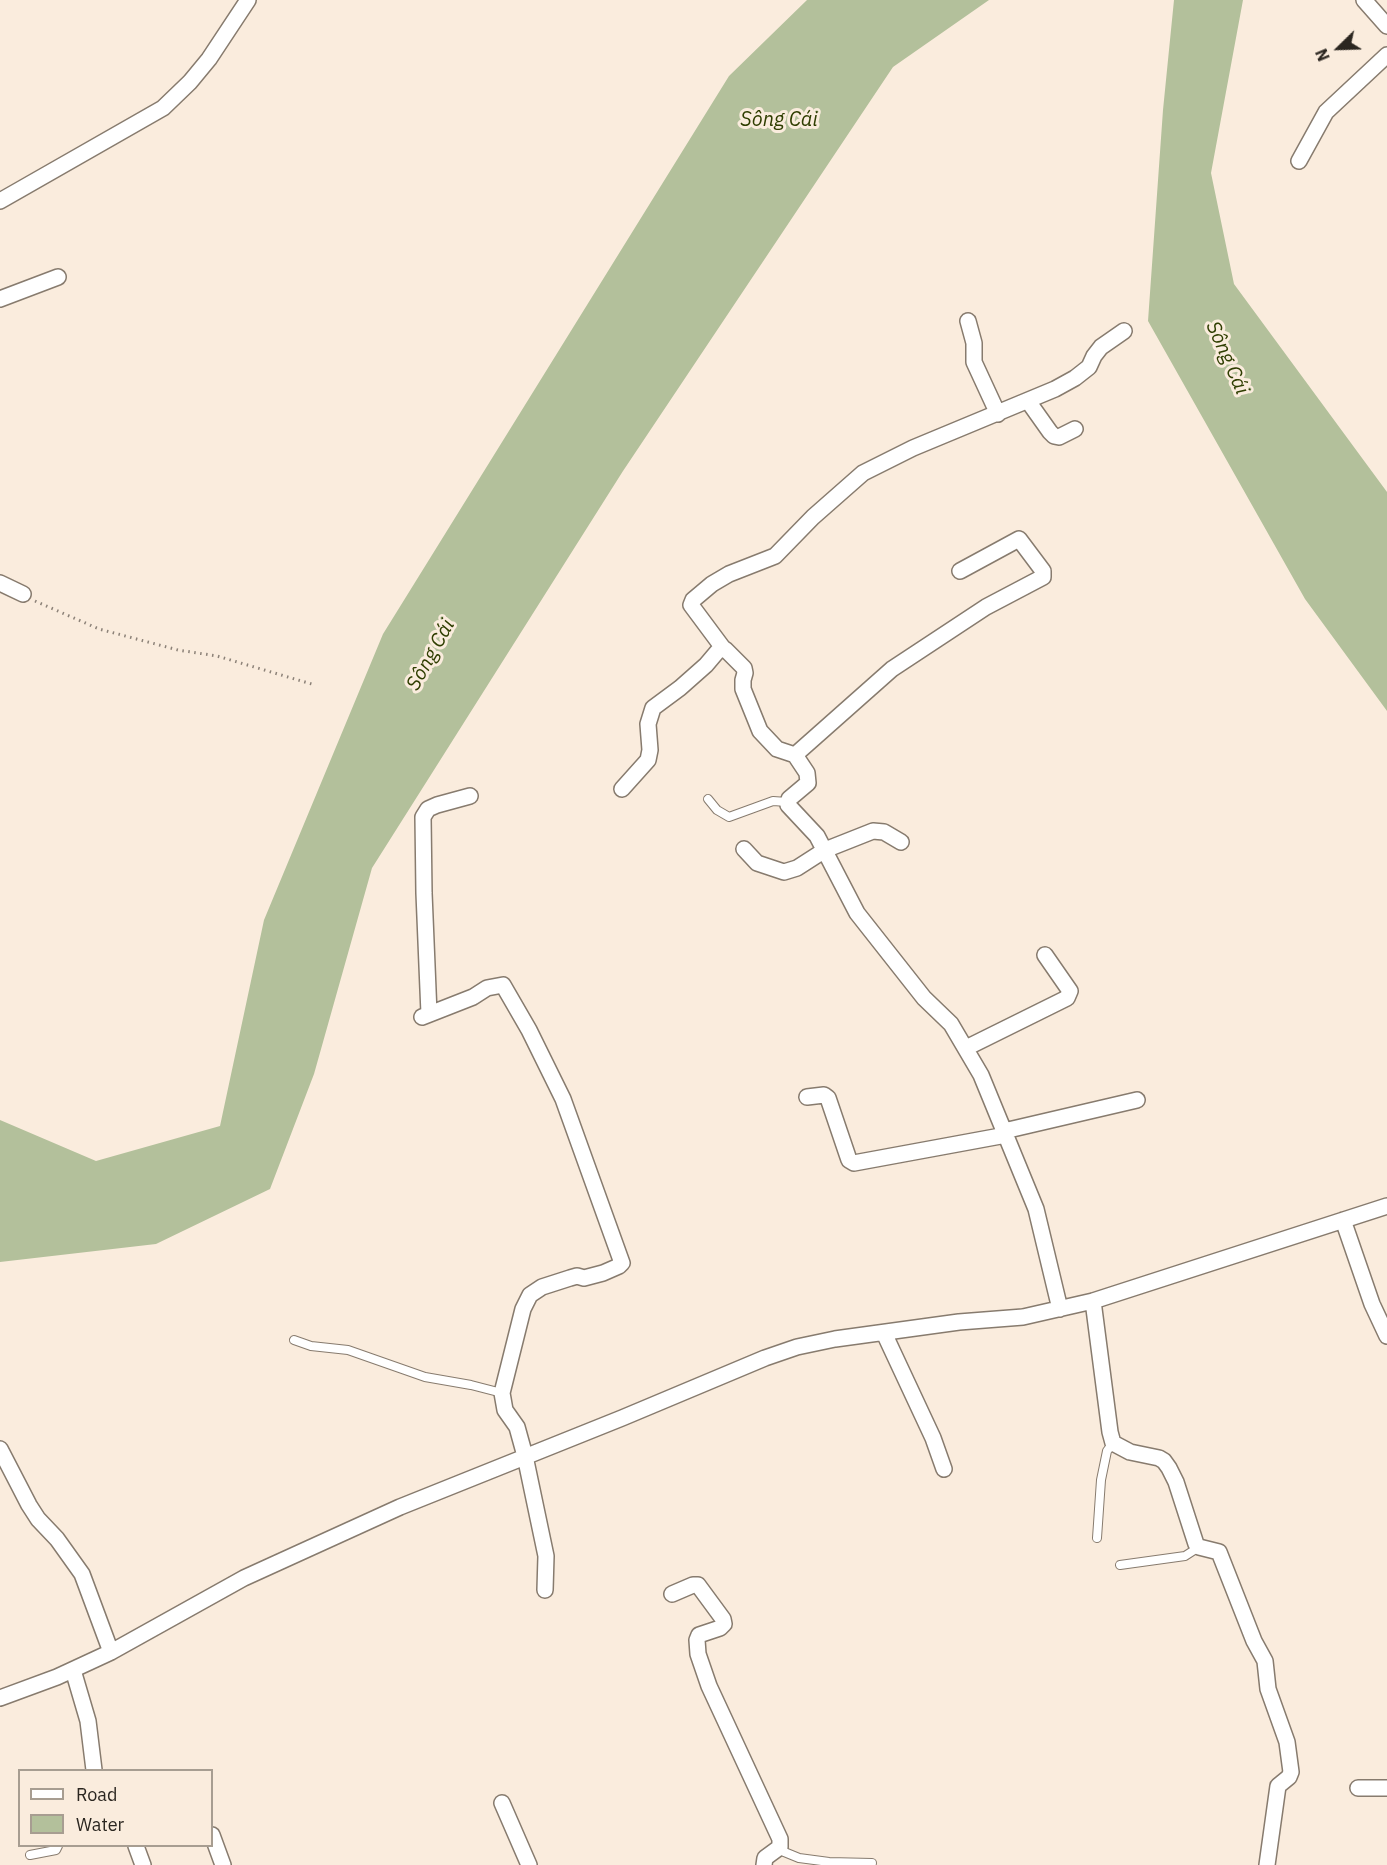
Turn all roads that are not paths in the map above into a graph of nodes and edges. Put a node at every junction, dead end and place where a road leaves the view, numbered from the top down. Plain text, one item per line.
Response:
1 (248, 0) edge
2 (1364, 0) edge
3 (1387, 26) edge
4 (1387, 55) edge
5 (1299, 161) dead end
6 (0, 201) edge
7 (58, 277) dead end
8 (0, 299) edge
9 (968, 321) dead end
10 (1124, 331) dead end
11 (1028, 401) junction
12 (998, 414) junction
13 (1075, 429) dead end
14 (960, 571) dead end
15 (0, 584) edge
16 (23, 594) road end
17 (723, 648) junction
18 (795, 755) junction
19 (622, 789) dead end
20 (470, 796) dead end
21 (708, 799) dead end
22 (788, 802) junction
23 (901, 842) dead end
24 (744, 849) dead end
25 (825, 850) junction
26 (1045, 954) dead end
27 (966, 1048) junction
28 (807, 1097) dead end
29 (1137, 1100) dead end
30 (1005, 1133) junction
31 (1387, 1206) edge
32 (1343, 1220) junction
33 (1093, 1301) junction
34 (1060, 1309) junction
35 (884, 1333) junction
36 (1387, 1336) edge
37 (294, 1340) dead end
38 (502, 1393) junction
39 (1113, 1443) junction
40 (0, 1449) edge
41 (525, 1456) junction
42 (944, 1469) dead end
43 (1097, 1538) dead end
44 (1199, 1547) junction
45 (1120, 1564) dead end
46 (544, 1590) dead end
47 (672, 1594) dead end
48 (111, 1652) junction
49 (73, 1670) junction
50 (0, 1698) edge
51 (94, 1769) edge
52 (1358, 1788) dead end
53 (1387, 1788) edge
54 (502, 1803) dead end
55 (213, 1838) edge
56 (57, 1847) edge
57 (137, 1847) edge
58 (777, 1850) junction
59 (30, 1855) dead end
60 (873, 1863) dead end
61 (143, 1865) edge
62 (223, 1865) edge
63 (529, 1865) edge
64 (764, 1865) edge
65 (1267, 1865) edge

1 - 6 street
2 - 3 street
4 - 5 street
7 - 8 street
9 - 12 street
10 - 11 street
11 - 12 street
11 - 13 street
12 - 17 street
14 - 18 street
15 - 16 street
17 - 18 street
17 - 19 street
18 - 22 street
20 - 38 street
21 - 22 lane
22 - 25 street
23 - 25 street
24 - 25 street
25 - 27 street
26 - 27 street
27 - 30 street
28 - 30 street
29 - 30 street
30 - 34 street
31 - 32 street
32 - 33 street
32 - 36 street
33 - 34 street
33 - 39 street
34 - 35 street
35 - 41 street
35 - 42 street
37 - 38 lane
38 - 41 street
39 - 43 lane
39 - 44 street
40 - 48 street
41 - 46 street
41 - 48 street
44 - 45 lane
44 - 65 street
47 - 58 street
48 - 49 street
49 - 50 street
49 - 51 street
52 - 53 street
54 - 63 street
55 - 62 street
56 - 59 lane
57 - 61 street
58 - 60 lane
58 - 64 street

